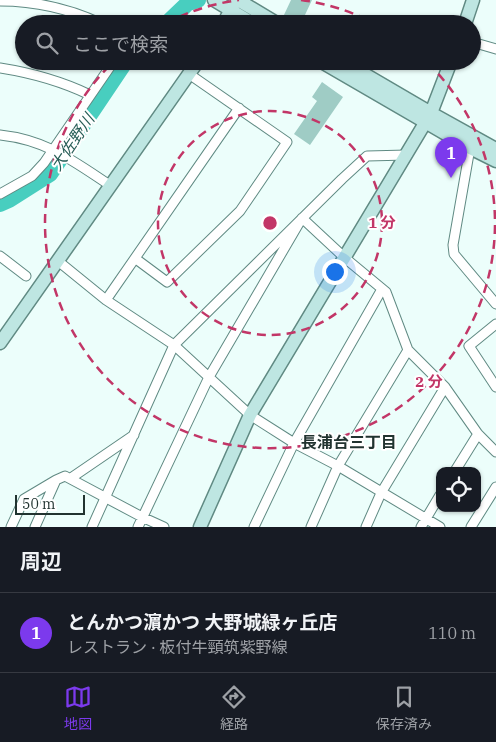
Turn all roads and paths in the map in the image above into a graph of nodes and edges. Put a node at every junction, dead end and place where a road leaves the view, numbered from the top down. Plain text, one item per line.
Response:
1 (214, 0) edge
2 (473, 0) edge
3 (0, 1) edge
4 (235, 4) edge
5 (79, 15) edge
6 (228, 15) edge
7 (245, 15) edge
8 (259, 15) edge
9 (468, 15) edge
10 (481, 45) edge
11 (496, 49) edge
12 (0, 68) edge
13 (108, 70) edge
14 (192, 70) edge
15 (337, 70) edge
16 (356, 70) edge
17 (448, 70) edge
18 (189, 74) junction
19 (90, 95) junction
20 (239, 108) junction
21 (429, 118) junction
22 (0, 135) edge
23 (470, 148) junction
24 (54, 149) junction
25 (496, 149) edge
26 (407, 156) junction
27 (496, 161) edge
28 (111, 186) junction
29 (0, 194) edge
30 (302, 218) junction
31 (0, 256) edge
32 (345, 258) junction
33 (136, 259) junction
34 (58, 261) junction
35 (26, 276) dead end
36 (382, 289) junction
37 (106, 300) junction
38 (496, 304) edge
39 (496, 324) edge
40 (0, 343) edge
41 (174, 345) junction
42 (408, 350) junction
43 (209, 377) junction
44 (496, 386) edge
45 (445, 387) junction
46 (250, 415) junction
47 (478, 434) junction
48 (134, 435) junction
49 (294, 442) junction
50 (496, 452) edge
51 (338, 466) junction
52 (457, 467) edge
53 (70, 478) junction
54 (56, 480) junction
55 (496, 487) edge
56 (381, 493) junction
57 (106, 497) junction
58 (436, 502) edge
59 (142, 517) junction
60 (423, 523) edge
61 (11, 527) edge
62 (35, 527) edge
63 (92, 527) edge
64 (138, 527) edge
65 (164, 527) edge
66 (200, 527) edge
67 (254, 527) edge
68 (311, 527) edge
69 (366, 527) edge
70 (440, 527) edge
71 (471, 527) edge

1 - 4 street
2 - 9 street
3 - 5 street
4 - 6 street
4 - 7 street
4 - 8 street
10 - 11 street
12 - 19 street
13 - 19 street
14 - 18 street
15 - 21 street
16 - 21 street
17 - 21 street
18 - 20 street
18 - 28 street
19 - 24 street
20 - 33 street
20 - 33 street
21 - 23 street
21 - 25 street
21 - 26 street
22 - 24 street
23 - 27 street
23 - 38 street
24 - 28 street
24 - 29 street
26 - 30 street
26 - 32 street
28 - 34 street
30 - 32 street
30 - 41 street
30 - 43 street
31 - 35 street
32 - 36 street
32 - 46 street
33 - 37 street
34 - 37 street
34 - 40 street
36 - 42 street
36 - 49 street
37 - 41 street
39 - 44 street
41 - 43 street
41 - 48 street
42 - 45 street
42 - 51 street
43 - 46 street
43 - 59 street
45 - 47 street
45 - 56 street
46 - 49 street
46 - 66 street
47 - 50 street
47 - 52 street
48 - 53 street
48 - 57 street
49 - 51 street
49 - 67 street
51 - 56 street
51 - 68 street
53 - 54 street
53 - 57 street
54 - 61 street
54 - 62 street
55 - 71 street
56 - 60 street
56 - 69 street
57 - 59 street
57 - 63 street
58 - 60 street
59 - 64 street
59 - 65 street
60 - 70 street

